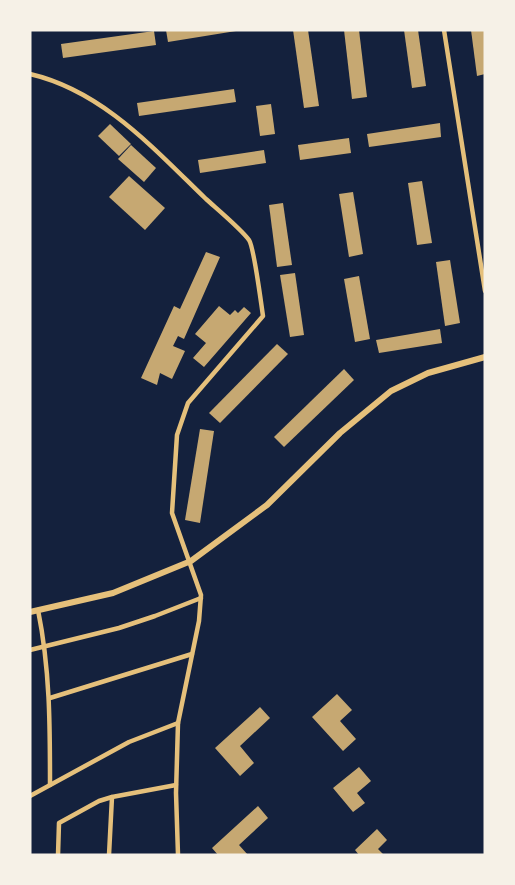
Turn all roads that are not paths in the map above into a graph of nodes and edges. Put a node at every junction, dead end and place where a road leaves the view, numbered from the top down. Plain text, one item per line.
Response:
1 (444, 30) edge
2 (30, 74) edge
3 (485, 291) edge
4 (485, 357) edge
5 (191, 561) junction
6 (201, 598) junction
7 (38, 610) junction
8 (30, 612) edge
9 (45, 646) junction
10 (30, 650) edge
11 (192, 654) junction
12 (50, 698) junction
13 (178, 723) junction
14 (50, 785) junction
15 (176, 785) junction
16 (30, 796) edge
17 (112, 796) junction
18 (58, 855) edge
19 (109, 855) edge
20 (178, 855) edge

1 - 3 street
2 - 5 street
4 - 5 street
5 - 6 street
5 - 7 street
6 - 9 street
6 - 11 street
7 - 8 street
7 - 9 street
9 - 10 street
9 - 12 street
11 - 12 street
11 - 13 street
12 - 14 street
13 - 14 street
13 - 15 street
14 - 16 street
15 - 17 street
15 - 20 street
17 - 18 street
17 - 19 street

